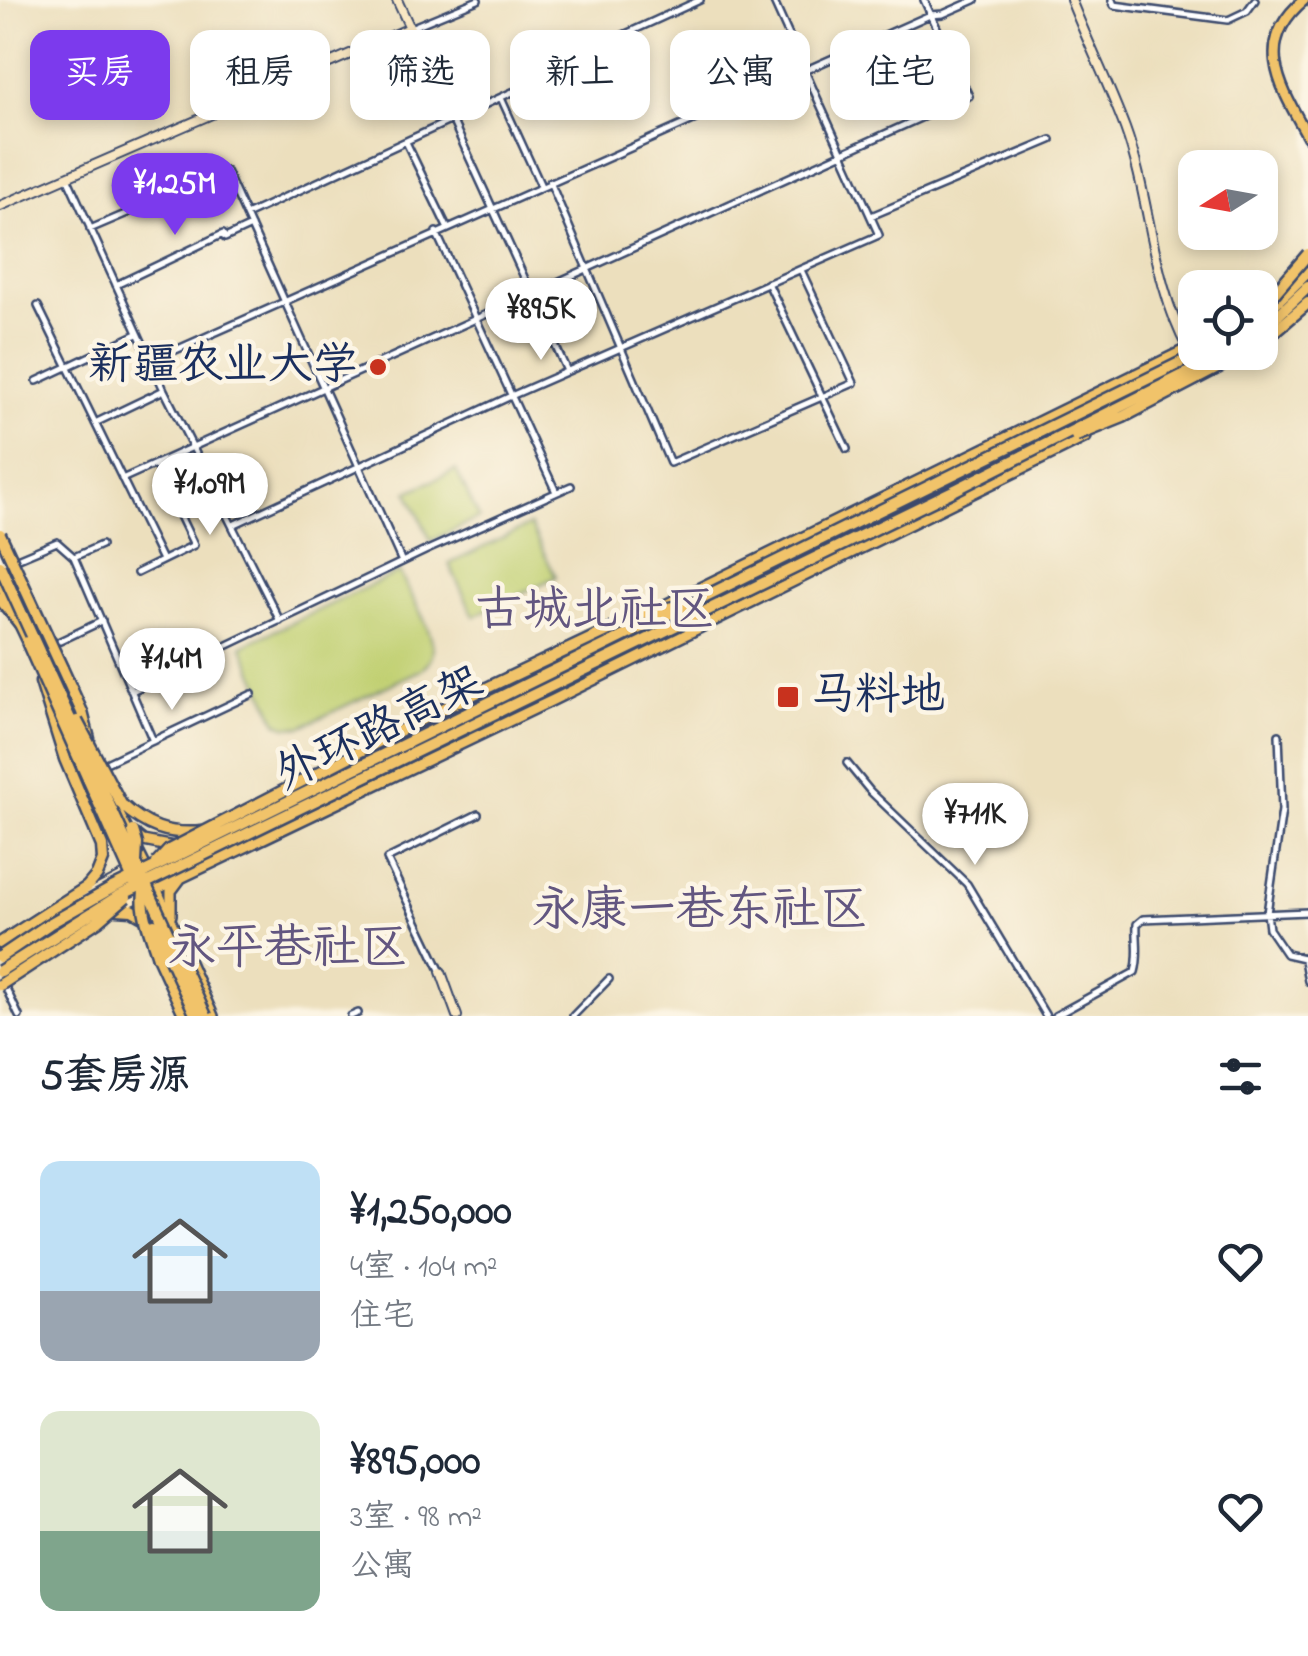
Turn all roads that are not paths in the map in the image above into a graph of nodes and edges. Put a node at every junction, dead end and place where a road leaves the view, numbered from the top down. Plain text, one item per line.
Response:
1 (396, 0) edge
2 (478, 0) edge
3 (700, 0) edge
4 (773, 0) edge
5 (924, 0) edge
6 (975, 0) edge
7 (1071, 0) edge
8 (1112, 0) edge
9 (1255, 0) edge
10 (1304, 0) edge
11 (930, 14) junction
12 (410, 28) junction
13 (787, 30) edge
14 (810, 67) edge
15 (810, 80) edge
16 (501, 98) junction
17 (690, 120) edge
18 (452, 121) junction
19 (1308, 136) edge
20 (1050, 140) dead end
21 (406, 142) junction
22 (842, 152) junction
23 (68, 177) junction
24 (550, 182) junction
25 (540, 186) junction
26 (0, 206) edge
27 (492, 208) junction
28 (246, 215) junction
29 (871, 216) junction
30 (251, 226) junction
31 (447, 228) junction
32 (90, 229) junction
33 (436, 232) junction
34 (1308, 254) edge
35 (1308, 262) edge
36 (585, 268) junction
37 (800, 269) junction
38 (1308, 272) edge
39 (768, 283) junction
40 (116, 285) junction
41 (1278, 288) edge
42 (1308, 288) edge
43 (1278, 291) edge
44 (531, 293) junction
45 (286, 300) junction
46 (1278, 301) edge
47 (1308, 301) edge
48 (38, 306) dead end
49 (475, 318) junction
50 (1278, 319) edge
51 (1278, 324) edge
52 (1178, 327) edge
53 (137, 334) junction
54 (620, 348) junction
55 (1178, 354) edge
56 (150, 361) junction
57 (1178, 364) edge
58 (67, 366) junction
59 (567, 370) junction
60 (1194, 370) edge
61 (1207, 370) edge
62 (1213, 370) edge
63 (36, 382) dead end
64 (325, 386) junction
65 (164, 390) junction
66 (511, 396) junction
67 (821, 398) junction
68 (95, 422) junction
69 (1046, 445) junction
70 (193, 446) junction
71 (847, 449) dead end
72 (155, 464) junction
73 (362, 466) junction
74 (122, 479) junction
75 (571, 486) dead end
76 (556, 492) junction
77 (233, 525) junction
78 (0, 534) edge
79 (101, 545) dead end
80 (74, 557) junction
81 (162, 560) junction
82 (1, 561) edge
83 (402, 562) junction
84 (136, 573) dead end
85 (0, 582) edge
86 (0, 599) edge
87 (695, 602) junction
88 (280, 620) junction
89 (22, 621) junction
90 (102, 622) junction
91 (60, 641) dead end
92 (36, 662) junction
93 (132, 691) junction
94 (252, 694) dead end
95 (1279, 735) dead end
96 (152, 741) junction
97 (106, 763) dead end
98 (847, 763) dead end
99 (99, 774) junction
100 (121, 804) junction
101 (478, 814) dead end
102 (126, 828) junction
103 (203, 832) junction
104 (182, 847) junction
105 (145, 865) junction
106 (129, 873) junction
107 (180, 878) junction
108 (156, 889) junction
109 (140, 897) junction
110 (117, 909) junction
111 (1308, 912) edge
112 (1267, 913) junction
113 (151, 921) junction
114 (172, 923) junction
115 (0, 945) edge
116 (0, 956) edge
117 (1306, 959) edge
118 (441, 972) joint
119 (0, 974) edge
120 (610, 979) dead end
121 (1308, 981) edge
122 (0, 985) edge
123 (19, 1016) edge
124 (185, 1016) edge
125 (195, 1016) edge
126 (210, 1016) edge
127 (457, 1016) edge
128 (573, 1016) edge
129 (1046, 1016) edge
130 (1056, 1016) edge

1 - 12 main road
2 - 12 street
3 - 16 street
4 - 13 street
5 - 11 street
6 - 11 street
7 - 52 main road
8 - 9 street
10 - 19 main road
11 - 14 street
11 - 22 street
12 - 18 street
12 - 23 main road
15 - 22 street
16 - 18 street
16 - 25 street
17 - 24 street
18 - 21 street
18 - 27 street
20 - 29 street
21 - 28 street
21 - 31 street
22 - 29 street
22 - 36 street
23 - 26 main road
23 - 32 street
24 - 25 street
24 - 36 street
25 - 27 street
27 - 31 street
27 - 44 street
28 - 30 street
28 - 32 street
29 - 37 street
30 - 40 street
30 - 45 street
31 - 33 street
32 - 40 street
33 - 45 street
33 - 49 street
34 - 41 highway, bridge
35 - 43 main road
36 - 44 street
36 - 54 street
37 - 39 street
37 - 67 street
38 - 46 highway
39 - 54 street
39 - 67 street
40 - 53 street
42 - 50 highway
44 - 49 street
44 - 59 street
45 - 56 street
45 - 64 street
47 - 51 highway
48 - 58 street
49 - 64 street
49 - 66 street
53 - 56 street
53 - 58 street
54 - 59 street
54 - 67 street
55 - 104 main road
56 - 65 street
57 - 87 highway, 外环路高架, bridge
58 - 63 street
58 - 68 street
59 - 66 street
60 - 69 highway, 外环路高架, bridge
61 - 107 main road
62 - 69 highway, bridge
64 - 70 street
64 - 73 street
65 - 68 street
65 - 70 street
66 - 73 street
66 - 76 street
67 - 71 street
68 - 74 street
69 - 119 highway, 外环路高架, bridge
70 - 72 street
70 - 77 street
72 - 74 street
72 - 81 street
73 - 77 street
73 - 83 street
74 - 81 street
75 - 76 street
76 - 83 street
77 - 88 street
78 - 99 highway, bridge
79 - 80 street
80 - 82 street
80 - 90 street
81 - 84 street
82 - 89 highway, bridge
82 - 99 main road
83 - 88 street
85 - 89 main road
85 - 92 highway, bridge
86 - 89 highway
87 - 103 highway, bridge
87 - 116 highway, 外环路高架, bridge
88 - 93 street
89 - 100 highway, bridge
89 - 106 main road
89 - 126 highway, bridge
90 - 91 street
90 - 93 street
92 - 115 highway, bridge
92 - 125 highway, bridge
93 - 96 street
94 - 96 street
95 - 112 street
96 - 97 street
98 - 129 street
99 - 102 main road
100 - 103 highway, bridge
100 - 122 highway, bridge
101 - 118 street
102 - 104 main road
102 - 105 main road
103 - 124 highway, bridge
104 - 105 main road
105 - 106 main road
105 - 108 main road
106 - 109 main road
106 - 115 main road
107 - 108 main road
107 - 114 main road
108 - 109 main road
108 - 114 main road
109 - 110 main road
109 - 113 main road
110 - 113 highway
110 - 119 main road
111 - 112 street
112 - 117 street
112 - 130 street
113 - 125 main road
114 - 126 main road
117 - 121 street
118 - 127 main road
119 - 123 street
120 - 128 street

